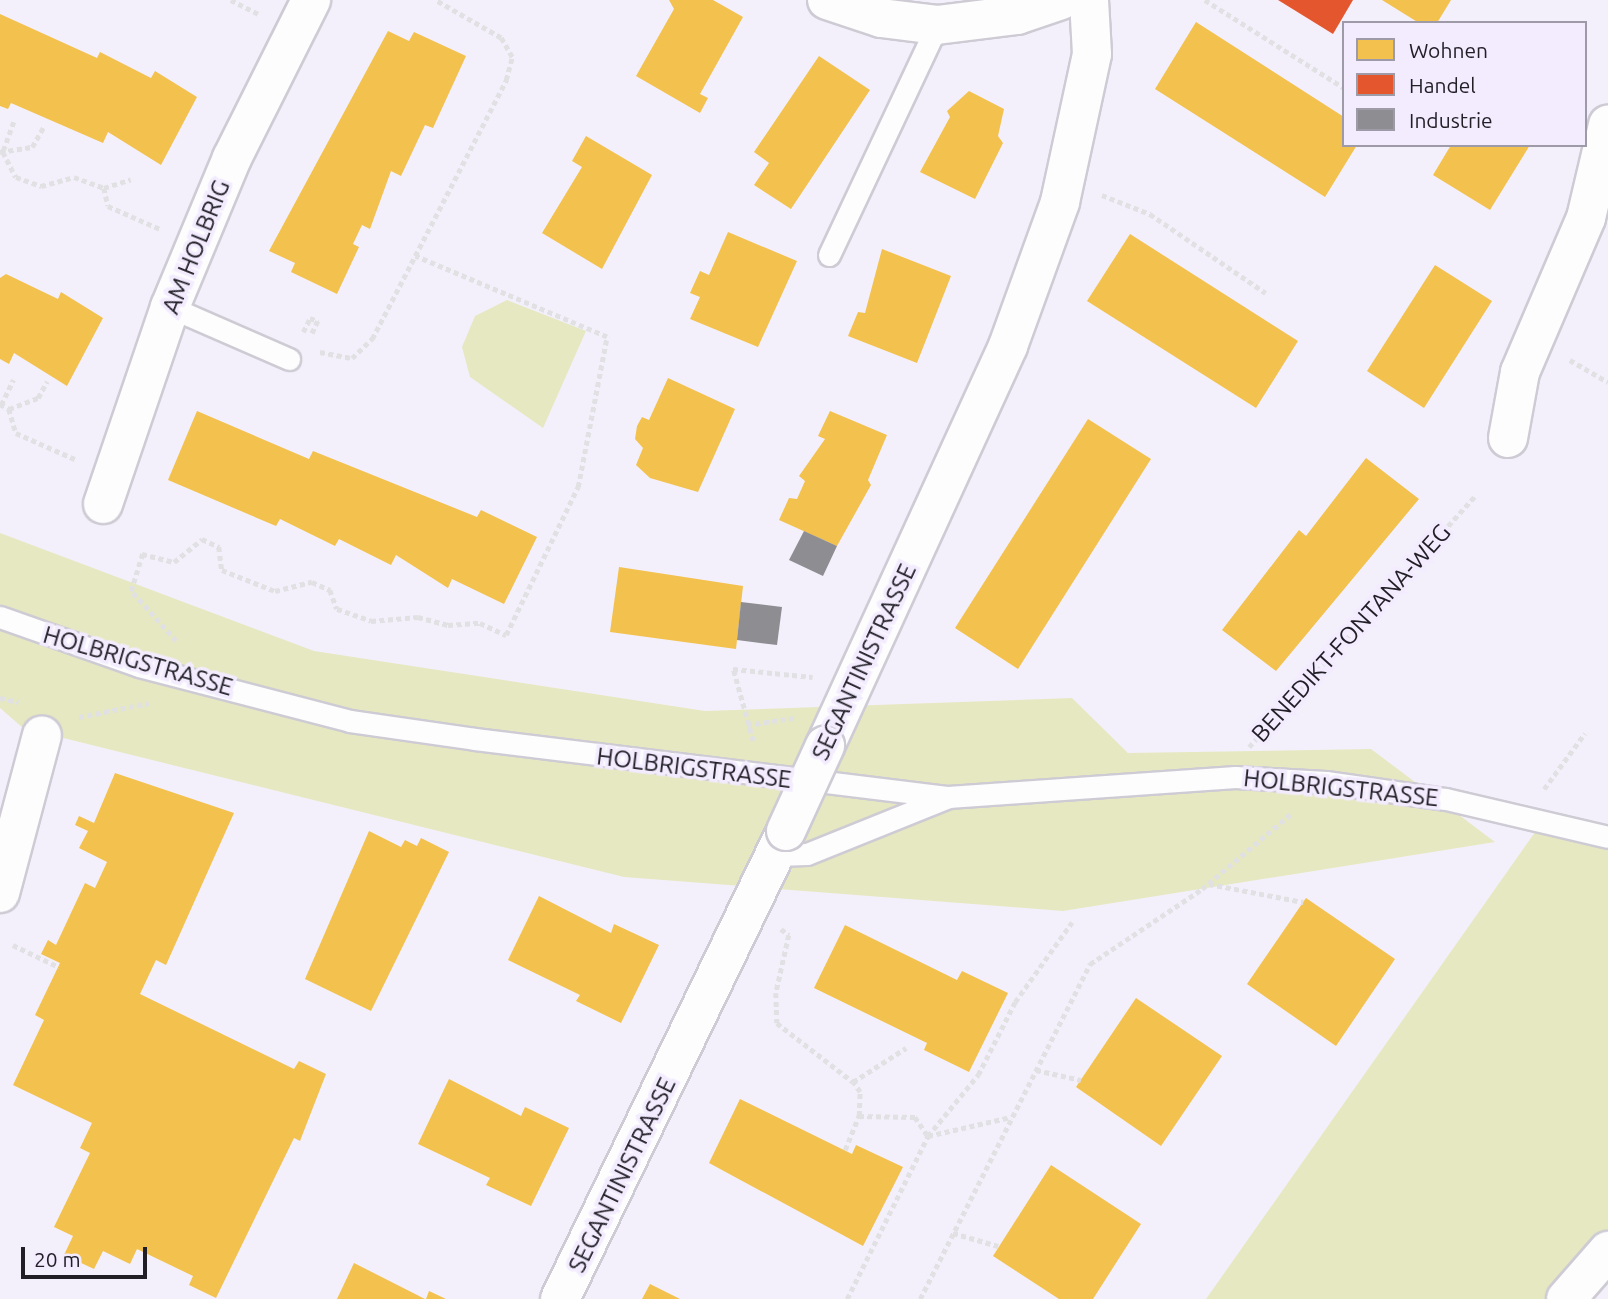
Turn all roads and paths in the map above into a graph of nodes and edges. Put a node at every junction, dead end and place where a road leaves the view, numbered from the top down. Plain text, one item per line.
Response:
1 (232, 0) edge
2 (311, 0) edge
3 (435, 0) edge
4 (827, 0) edge
5 (1061, 0) edge
6 (1088, 0) edge
7 (1205, 0) edge
8 (270, 20) dead end
9 (937, 25) junction
10 (1342, 87) edge
11 (14, 122) dead end
12 (1608, 125) edge
13 (44, 126) dead end
14 (2, 152) edge
15 (131, 179) dead end
16 (104, 188) junction
17 (1095, 192) dead end
18 (167, 233) dead end
19 (828, 255) dead end
20 (415, 256) junction
21 (1266, 293) dead end
22 (170, 307) junction
23 (308, 341) dead end
24 (1566, 357) dead end
25 (289, 359) dead end
26 (13, 380) dead end
27 (47, 381) dead end
28 (1608, 382) edge
29 (0, 404) edge
30 (9, 409) junction
31 (1508, 438) dead end
32 (84, 464) dead end
33 (1475, 496) dead end
34 (103, 504) dead end
35 (0, 617) edge
36 (196, 677) junction
37 (824, 680) dead end
38 (0, 698) edge
39 (19, 702) dead end
40 (785, 719) dead end
41 (747, 725) junction
42 (59, 727) joint
43 (1585, 733) dead end
44 (750, 734) dead end
45 (1235, 776) junction
46 (1326, 782) junction
47 (948, 797) junction
48 (1524, 815) junction
49 (1608, 837) edge
50 (781, 843) junction
51 (1208, 883) junction
52 (0, 893) edge
53 (1303, 902) dead end
54 (1072, 922) dead end
55 (775, 925) dead end
56 (13, 944) dead end
57 (59, 967) dead end
58 (906, 1048) dead end
59 (1036, 1070) junction
60 (1081, 1080) dead end
61 (853, 1082) junction
62 (859, 1116) junction
63 (1012, 1116) junction
64 (928, 1136) junction
65 (845, 1150) dead end
66 (953, 1233) junction
67 (999, 1246) dead end
68 (1608, 1251) edge
69 (560, 1299) edge
70 (847, 1299) edge
71 (919, 1299) edge
72 (1566, 1299) edge

1 - 8 path
2 - 22 street, AM HOLBRIG
3 - 20 path
4 - 9 street
5 - 9 street
6 - 50 street, SEGANTINISTRASSE, bridge
7 - 10 path
9 - 19 lane
11 - 14 path
12 - 31 street
13 - 14 path
14 - 16 path
15 - 16 path
16 - 18 path
17 - 21 path
20 - 23 path
20 - 36 path
22 - 25 lane
22 - 34 street, AM HOLBRIG
24 - 28 path
26 - 29 path
27 - 30 path
29 - 30 path
30 - 32 path
33 - 45 path, BENEDIKT-FONTANA-WEG
35 - 36 lane, HOLBRIGSTRASSE
36 - 42 path
36 - 47 lane, HOLBRIGSTRASSE
37 - 41 path
38 - 39 path
40 - 41 path
41 - 44 path
42 - 52 street
43 - 48 path
45 - 46 lane, HOLBRIGSTRASSE
45 - 47 lane, HOLBRIGSTRASSE
46 - 48 lane, HOLBRIGSTRASSE
46 - 51 path
47 - 50 lane
48 - 49 lane, HOLBRIGSTRASSE
50 - 69 street, SEGANTINISTRASSE
51 - 53 path
51 - 59 path
54 - 64 path
55 - 61 path
56 - 57 path
58 - 61 path
59 - 60 path
59 - 63 path
61 - 62 path
62 - 64 path
62 - 65 path
63 - 64 path
63 - 66 path
64 - 70 path
66 - 67 path
66 - 71 path
68 - 72 street

